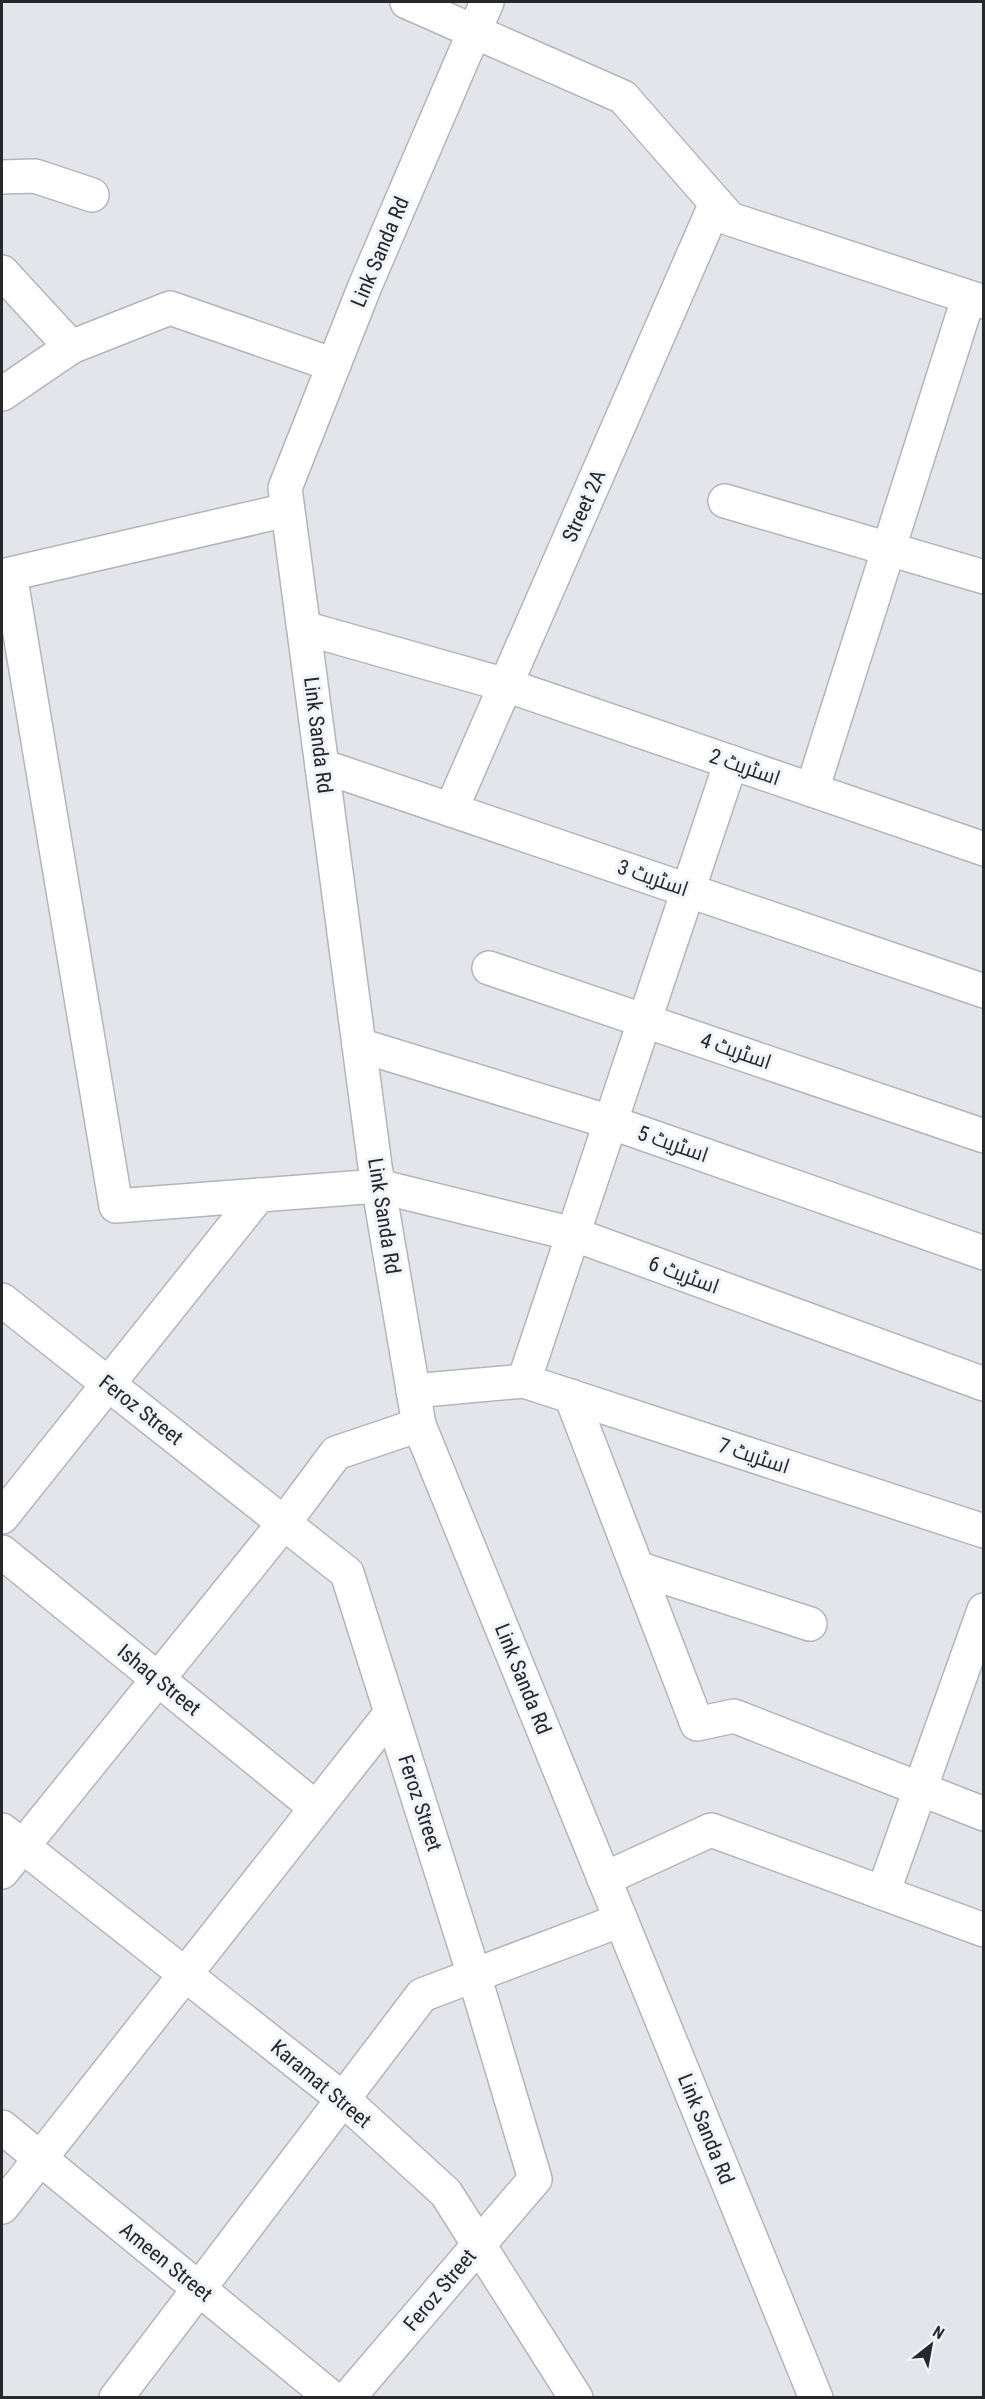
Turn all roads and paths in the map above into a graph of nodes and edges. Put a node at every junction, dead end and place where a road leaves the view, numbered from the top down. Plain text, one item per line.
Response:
1 (407, 2) edge
2 (481, 16) edge
3 (2, 177) edge
4 (92, 195) dead end
5 (716, 203) junction
6 (2, 272) edge
7 (976, 300) edge
8 (71, 347) junction
9 (334, 364) junction
10 (2, 394) edge
11 (725, 501) dead end
12 (287, 510) junction
13 (889, 549) junction
14 (4, 572) edge
15 (984, 577) edge
16 (304, 628) junction
17 (506, 685) junction
18 (731, 762) junction
19 (321, 766) junction
20 (812, 790) junction
21 (451, 810) junction
22 (984, 849) edge
23 (687, 890) junction
24 (489, 968) dead end
25 (984, 990) edge
26 (644, 1020) junction
27 (359, 1045) junction
28 (610, 1122) junction
29 (984, 1136) edge
30 (378, 1186) junction
31 (259, 1195) junction
32 (573, 1234) junction
33 (984, 1253) edge
34 (2, 1300) edge
35 (524, 1381) junction
36 (108, 1384) junction
37 (984, 1384) edge
38 (413, 1391) junction
39 (571, 1396) junction
40 (419, 1425) junction
41 (2, 1517) edge
42 (284, 1523) junction
43 (984, 1531) edge
44 (2, 1552) edge
45 (637, 1568) junction
46 (810, 1624) dead end
47 (981, 1626) edge
48 (158, 1679) junction
49 (391, 1713) junction
50 (918, 1789) junction
51 (316, 1808) junction
52 (984, 1814) edge
53 (12, 1838) edge
54 (2, 1872) edge
55 (604, 1879) junction
56 (883, 1893) junction
57 (621, 1920) junction
58 (984, 1930) edge
59 (185, 1974) junction
60 (474, 1975) junction
61 (343, 2099) junction
62 (2, 2127) edge
63 (40, 2158) junction
64 (2, 2206) edge
65 (478, 2244) junction
66 (199, 2289) junction
67 (116, 2397) edge
68 (332, 2397) edge
69 (348, 2397) edge
70 (576, 2397) edge
71 (816, 2397) edge

1 - 2 street
2 - 5 street
2 - 9 street, Link Sanda Rd
3 - 4 street
5 - 7 street
5 - 17 street, Street 2A
6 - 8 street
7 - 13 street
8 - 9 street
8 - 10 street
9 - 12 street, Link Sanda Rd
11 - 13 street
12 - 14 street
12 - 16 street, Link Sanda Rd
13 - 15 street
13 - 20 street
14 - 31 street, اسٹریٹ 6
16 - 17 street, اسٹریٹ 2
16 - 19 street, Link Sanda Rd
17 - 18 street, اسٹریٹ 2
17 - 21 street, Street 2A
18 - 20 street, اسٹریٹ 2
18 - 23 street
19 - 21 street, اسٹریٹ 3
19 - 27 street, Link Sanda Rd
20 - 22 street, اسٹریٹ 2
21 - 23 street, اسٹریٹ 3
23 - 25 street, اسٹریٹ 3
23 - 26 street
24 - 26 street, اسٹریٹ 4
26 - 28 street
26 - 29 street, اسٹریٹ 4
27 - 28 street, اسٹریٹ 5
27 - 30 street, Link Sanda Rd
28 - 32 street
28 - 33 street, اسٹریٹ 5
30 - 31 street, اسٹریٹ 6
30 - 32 street, اسٹریٹ 6
30 - 38 street, Link Sanda Rd
31 - 36 street
32 - 35 street
32 - 37 street, اسٹریٹ 6
34 - 36 street, Feroz Street
35 - 38 street
35 - 39 street, اسٹریٹ 7
36 - 41 street
36 - 42 street, Feroz Street
38 - 40 street, Link Sanda Rd
39 - 43 street, اسٹریٹ 7
39 - 45 street
40 - 42 street
40 - 55 street, Link Sanda Rd
42 - 48 street
42 - 49 street, Feroz Street
44 - 48 street, Ishaq Street
45 - 46 street
45 - 50 street
47 - 50 street
48 - 51 street, Ishaq Street
48 - 53 street
49 - 51 street
49 - 60 street, Feroz Street
50 - 52 street
50 - 56 street
51 - 59 street
53 - 54 street
53 - 59 street, Karamat Street
55 - 56 street
55 - 57 street, Link Sanda Rd
56 - 58 street
57 - 60 street
57 - 71 street, Link Sanda Rd
59 - 61 street, Karamat Street
59 - 63 street
60 - 61 street
60 - 65 street, Feroz Street
61 - 65 street, Karamat Street
61 - 66 street
62 - 63 street, Ameen Street
63 - 64 street
63 - 66 street, Ameen Street
65 - 69 street, Feroz Street
65 - 70 street, Karamat Street
66 - 67 street
66 - 68 street, Ameen Street

